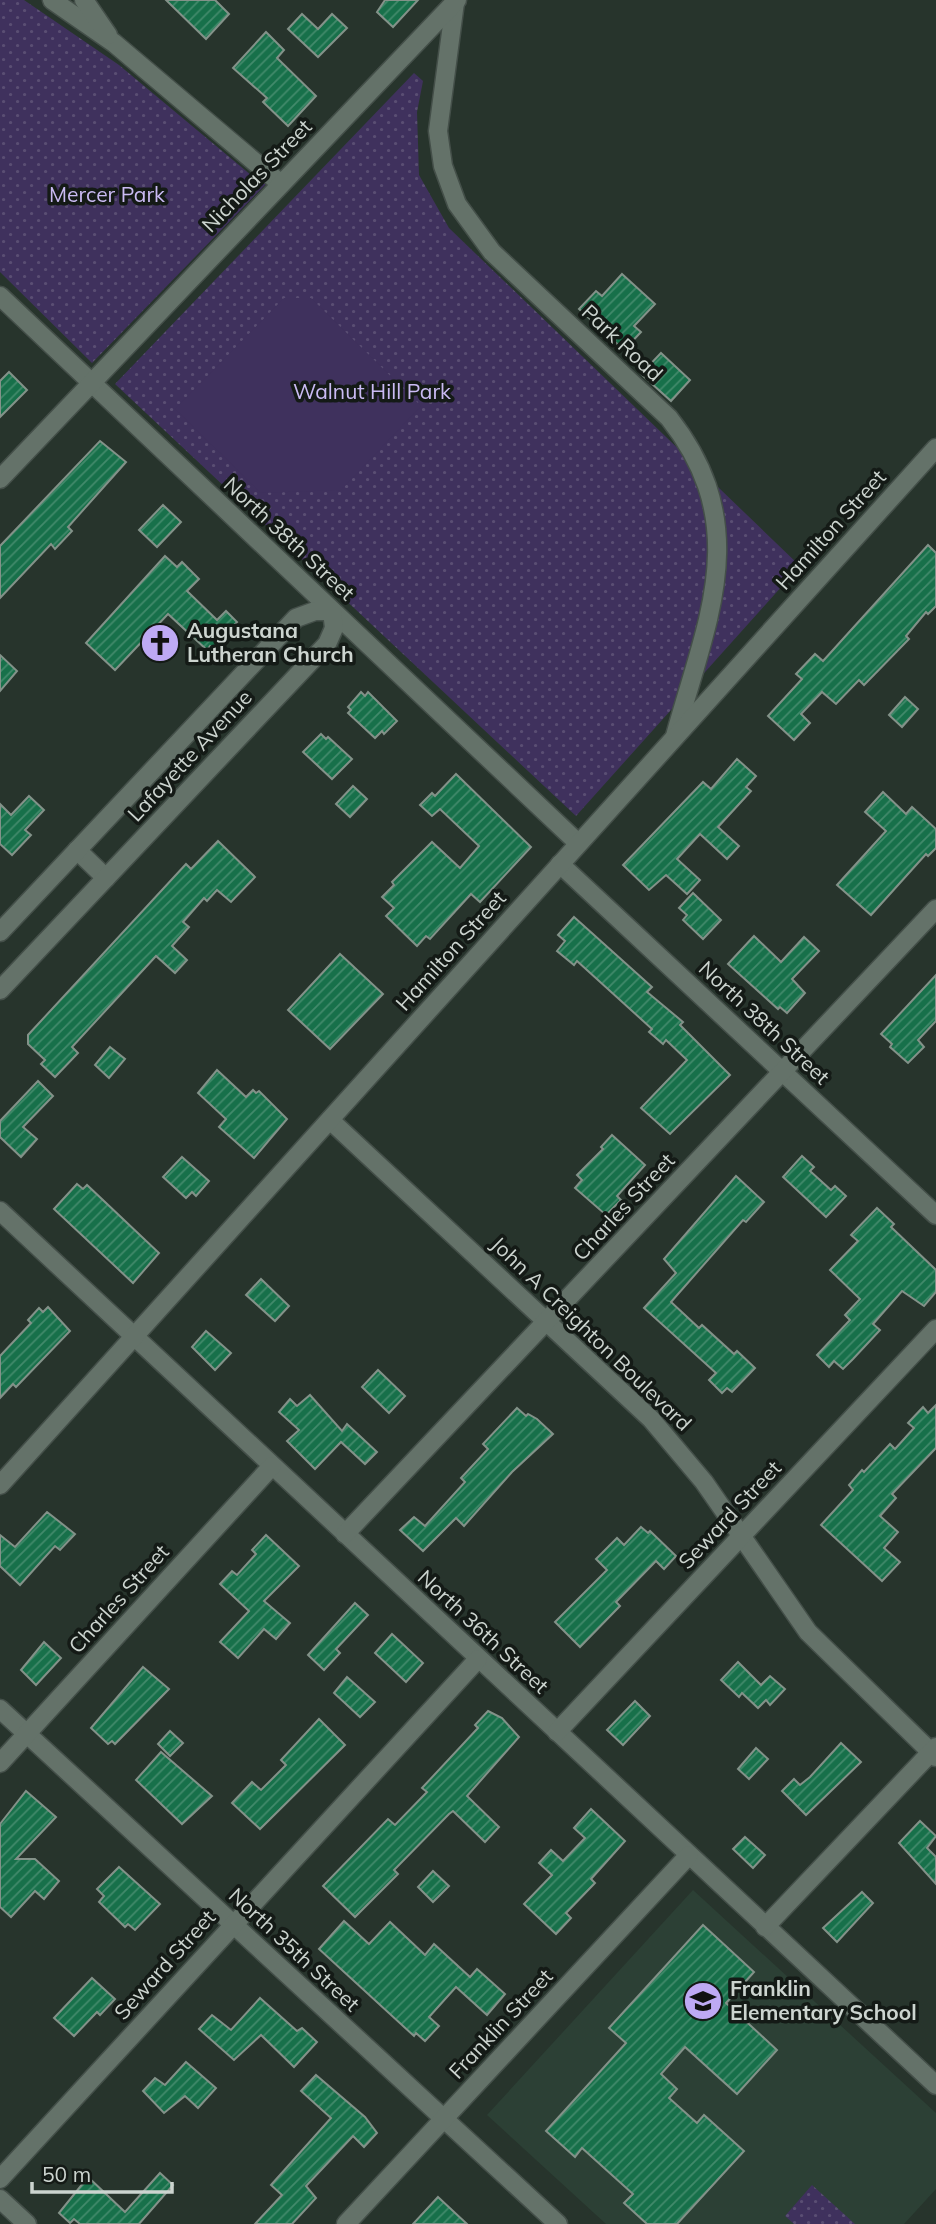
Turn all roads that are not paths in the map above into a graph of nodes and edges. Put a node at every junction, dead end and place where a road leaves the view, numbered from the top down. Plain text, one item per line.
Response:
1 (52, 0) edge
2 (84, 0) edge
3 (456, 1) edge
4 (114, 43) junction
5 (281, 184) junction
6 (0, 296) edge
7 (92, 385) junction
8 (936, 448) edge
9 (0, 479) edge
10 (332, 611) junction
11 (675, 736) junction
12 (578, 843) junction
13 (77, 850) junction
14 (559, 864) junction
15 (106, 878) junction
16 (936, 909) edge
17 (0, 932) edge
18 (0, 990) edge
19 (783, 1072) junction
20 (330, 1121) junction
21 (0, 1211) edge
22 (936, 1215) edge
23 (547, 1321) junction
24 (936, 1329) edge
25 (135, 1338) junction
26 (272, 1466) junction
27 (0, 1485) edge
28 (345, 1534) junction
29 (741, 1537) junction
30 (478, 1659) junction
31 (0, 1709) edge
32 (557, 1732) junction
33 (27, 1734) junction
34 (934, 1752) edge
35 (0, 1763) edge
36 (689, 1855) junction
37 (233, 1924) junction
38 (765, 1927) junction
39 (936, 2085) edge
40 (444, 2119) junction
41 (0, 2179) edge
42 (0, 2199) edge
43 (27, 2224) edge
44 (346, 2224) edge
45 (558, 2224) edge

1 - 4 street
2 - 4 street
3 - 5 street, Nicholas Street
3 - 11 street, Park Road
4 - 5 street
5 - 7 street, Nicholas Street
6 - 7 street, North 38th Street
7 - 9 street, Nicholas Street
7 - 10 street, North 38th Street
8 - 11 street, Hamilton Street
10 - 12 street, North 38th Street
10 - 13 street, Lafayette Avenue
10 - 15 street, Lafayette Avenue
11 - 12 street, Hamilton Street
12 - 14 street, Hamilton Street
13 - 15 street
13 - 17 street, Lafayette Avenue
14 - 19 street, North 38th Street
14 - 20 street, Hamilton Street
15 - 18 street, Lafayette Avenue
16 - 19 street, Charles Street
19 - 22 street, North 38th Street
19 - 23 street, Charles Street
20 - 23 street, John A Creighton Boulevard
20 - 25 street, Hamilton Street
21 - 25 street, North 36th Street
23 - 28 street, Charles Street
23 - 29 street, John A Creighton Boulevard
24 - 29 street, Seward Street
25 - 26 street, North 36th Street
25 - 27 street, Hamilton Street
26 - 28 street, North 36th Street
26 - 33 street, Charles Street
28 - 30 street, North 36th Street
29 - 32 street, Seward Street
29 - 34 street, John A Creighton Boulevard
30 - 32 street, North 36th Street
30 - 37 street, Seward Street
31 - 33 street, North 35th Street
32 - 36 street, North 36th Street
33 - 35 street, Charles Street
33 - 37 street, North 35th Street
34 - 38 street
36 - 38 street, North 36th Street
36 - 40 street, Franklin Street
37 - 40 street, North 35th Street
37 - 41 street, Seward Street
38 - 39 street, North 36th Street
40 - 44 street, Franklin Street
40 - 45 street, North 35th Street
42 - 43 street

